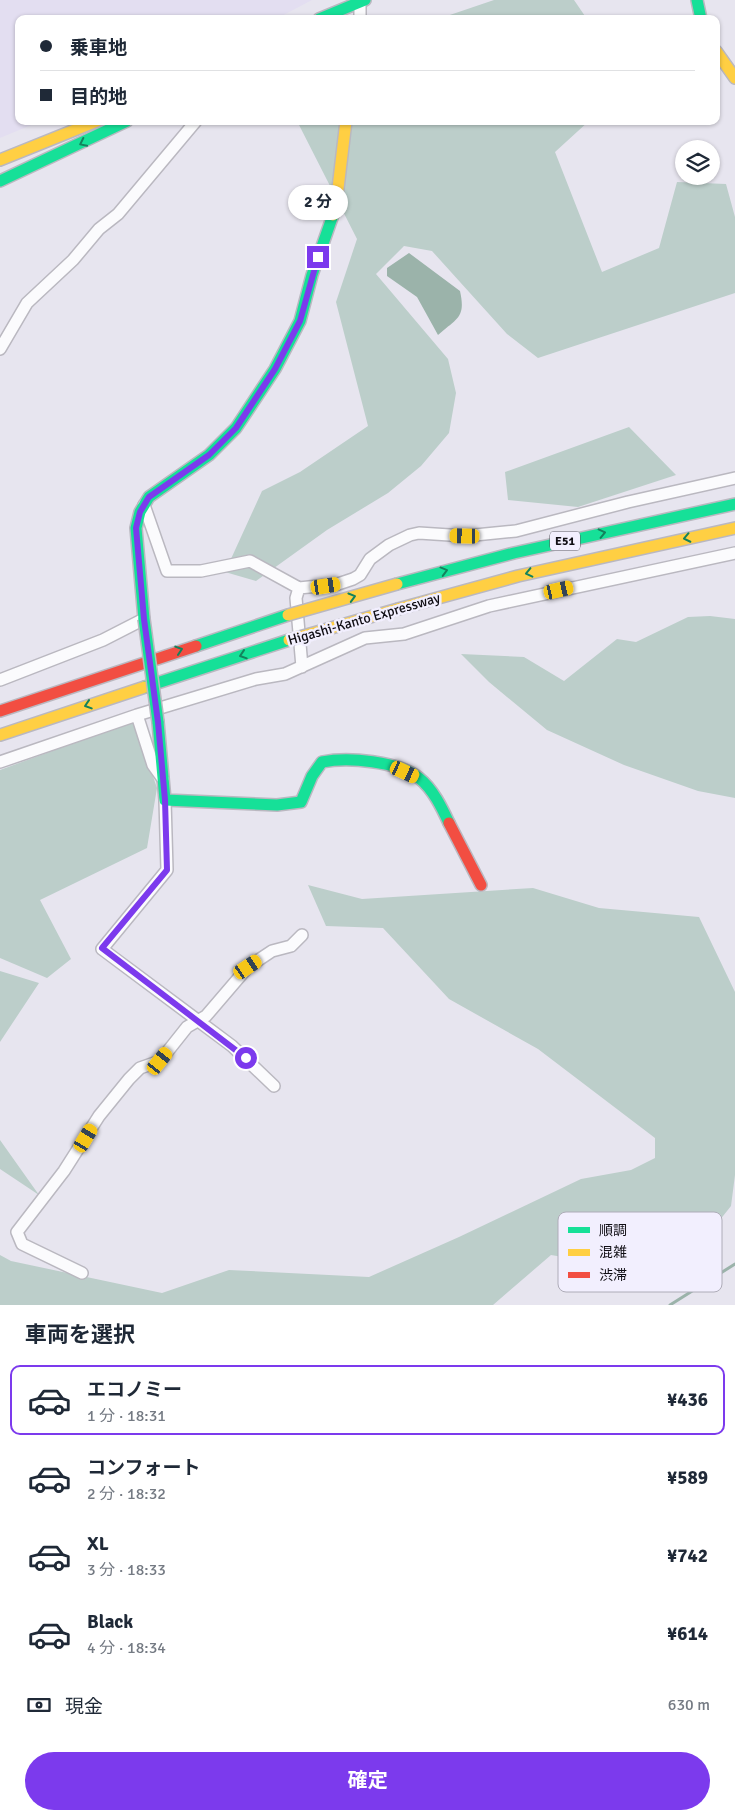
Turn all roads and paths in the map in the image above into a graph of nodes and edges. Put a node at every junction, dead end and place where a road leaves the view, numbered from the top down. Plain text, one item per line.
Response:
1 (697, 0) edge
2 (362, 1) edge
3 (329, 15) edge
4 (360, 15) edge
5 (700, 15) edge
6 (720, 56) edge
7 (735, 78) edge
8 (86, 125) edge
9 (119, 125) edge
10 (193, 125) edge
11 (346, 125) edge
12 (0, 160) edge
13 (0, 181) edge
14 (0, 349) edge
15 (735, 478) edge
16 (735, 504) edge
17 (144, 505) junction
18 (735, 528) edge
19 (735, 553) edge
20 (299, 588) junction
21 (144, 619) junction
22 (302, 667) junction
23 (0, 680) edge
24 (0, 711) edge
25 (136, 715) junction
26 (0, 736) edge
27 (0, 762) edge
28 (163, 779) junction
29 (165, 800) junction
30 (481, 885) dead end
31 (302, 935) dead end
32 (197, 1021) junction
33 (274, 1086) dead end
34 (82, 1273) dead end

1 - 5 main road
2 - 3 main road
2 - 4 street
6 - 7 main road
8 - 12 main road
9 -> 13 main road
10 - 14 street
11 - 17 main road
15 - 20 street
24 -> 16 main road, Higashi-Kanto Expressway / E51, bridge
17 - 20 street
17 - 21 main road
18 -> 26 main road, Higashi-Kanto Expressway / E51, bridge
19 - 22 street
20 - 22 street
21 - 23 street
21 - 28 main road, bridge
22 - 25 street
25 - 27 street
25 - 28 street
28 - 29 main road
29 - 30 main road
29 - 32 street
31 - 32 street
32 - 33 street
32 - 34 street

